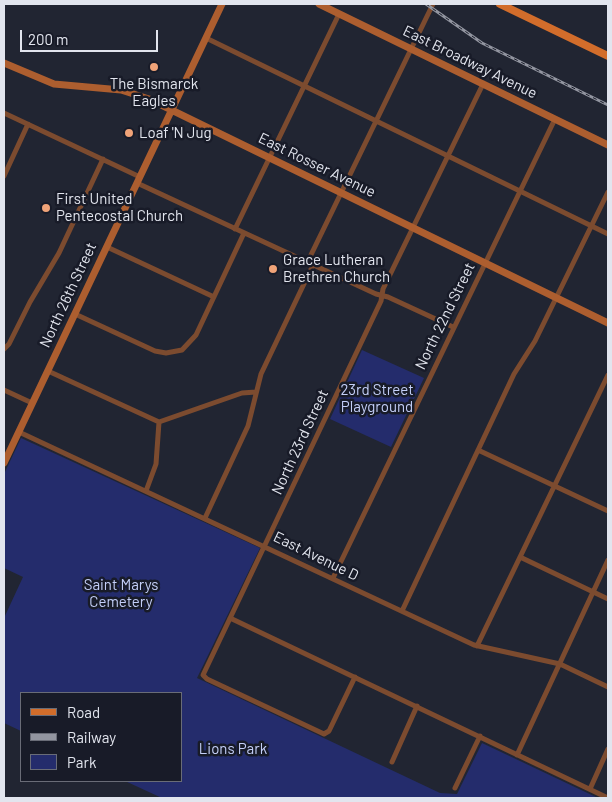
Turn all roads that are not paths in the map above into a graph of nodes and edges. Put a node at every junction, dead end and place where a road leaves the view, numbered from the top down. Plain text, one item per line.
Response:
1 (222, 4) edge
2 (319, 4) edge
3 (433, 4) edge
4 (500, 4) edge
5 (339, 14) junction
6 (206, 38) junction
7 (412, 49) junction
8 (608, 56) edge
9 (4, 63) edge
10 (483, 84) junction
11 (304, 86) junction
12 (172, 109) junction
13 (4, 112) edge
14 (555, 119) junction
15 (376, 121) junction
16 (28, 124) junction
17 (608, 145) edge
18 (448, 156) junction
19 (270, 157) junction
20 (103, 159) junction
21 (4, 176) edge
22 (139, 180) junction
23 (520, 191) junction
24 (608, 192) edge
25 (342, 193) junction
26 (592, 226) junction
27 (413, 228) junction
28 (235, 229) junction
29 (244, 233) junction
30 (608, 234) edge
31 (107, 247) junction
32 (485, 263) junction
33 (310, 264) junction
34 (383, 296) junction
35 (214, 297) junction
36 (557, 298) junction
37 (75, 314) junction
38 (608, 323) edge
39 (453, 327) junction
40 (4, 349) edge
41 (48, 371) junction
42 (608, 375) edge
43 (4, 390) edge
44 (256, 392) junction
45 (32, 403) junction
46 (159, 422) junction
47 (19, 432) junction
48 (478, 450) junction
49 (4, 463) edge
50 (555, 486) junction
51 (146, 491) junction
52 (608, 511) edge
53 (206, 518) junction
54 (265, 545) junction
55 (520, 558) junction
56 (608, 560) edge
57 (334, 578) junction
58 (594, 592) junction
59 (608, 599) edge
60 (402, 611) junction
61 (230, 618) junction
62 (477, 646) junction
63 (560, 664) junction
64 (355, 677) junction
65 (608, 687) edge
66 (418, 706) junction
67 (480, 736) junction
68 (608, 750) edge
69 (518, 755) junction
70 (392, 762) dead end
71 (455, 788) dead end
72 (590, 789) junction
73 (608, 798) edge

1 - 6 street, North 26th Street
2 - 5 street, East Broadway Avenue
3 - 7 street
4 - 8 main road
5 - 7 street, East Broadway Avenue
5 - 11 street
6 - 11 street
6 - 12 street, North 26th Street
7 - 10 street, East Broadway Avenue
7 - 15 street
9 - 12 street, East Rosser Avenue
10 - 14 street, East Broadway Avenue
10 - 18 street, North 23rd Street
11 - 15 street
11 - 19 street
12 - 19 street, East Rosser Avenue
12 - 22 street, North 26th Street
13 - 16 street
14 - 17 street, East Broadway Avenue
14 - 23 street, North 22nd Street
15 - 18 street
15 - 25 street
16 - 20 street
16 - 21 street
18 - 23 street
18 - 27 street, North 23rd Street
19 - 25 street, East Rosser Avenue
19 - 28 street
20 - 22 street
20 - 40 street
22 - 28 street
22 - 31 street, North 26th Street
23 - 26 street
23 - 32 street, North 22nd Street
24 - 26 street
25 - 27 street, East Rosser Avenue
25 - 33 street
26 - 30 street
26 - 36 street
27 - 32 street, East Rosser Avenue
27 - 34 street, North 23rd Street
28 - 29 street
29 - 33 street
29 - 35 street
31 - 35 street
31 - 37 street, North 26th Street
32 - 36 street, East Rosser Avenue
32 - 39 street, North 22nd Street
33 - 34 street
33 - 44 street
34 - 39 street
34 - 54 street, North 23rd Street
35 - 37 street
36 - 38 street, East Rosser Avenue
36 - 48 street
37 - 41 street, North 26th Street
39 - 57 street, North 22nd Street
41 - 45 street, North 26th Street
41 - 46 street
42 - 50 street
43 - 45 street
44 - 46 street
44 - 53 street
45 - 47 street, North 26th Street
46 - 51 street
47 - 49 street, North 26th Street
47 - 51 street, East Avenue D
48 - 50 street
48 - 60 street
50 - 52 street
50 - 55 street
51 - 53 street, East Avenue D
53 - 54 street, East Avenue D
54 - 57 street, East Avenue D
54 - 61 street, North 23rd Street
55 - 58 street
55 - 62 street
56 - 58 street
57 - 60 street, East Avenue D
58 - 59 street
58 - 63 street
60 - 62 street, East Avenue D
61 - 64 street
61 - 64 street, North 23rd Street
62 - 63 street, East Avenue D
63 - 65 street, East Avenue D
63 - 69 street
64 - 66 street
66 - 67 street
66 - 70 street
67 - 69 street
67 - 71 street
68 - 72 street
69 - 72 street
72 - 73 street

